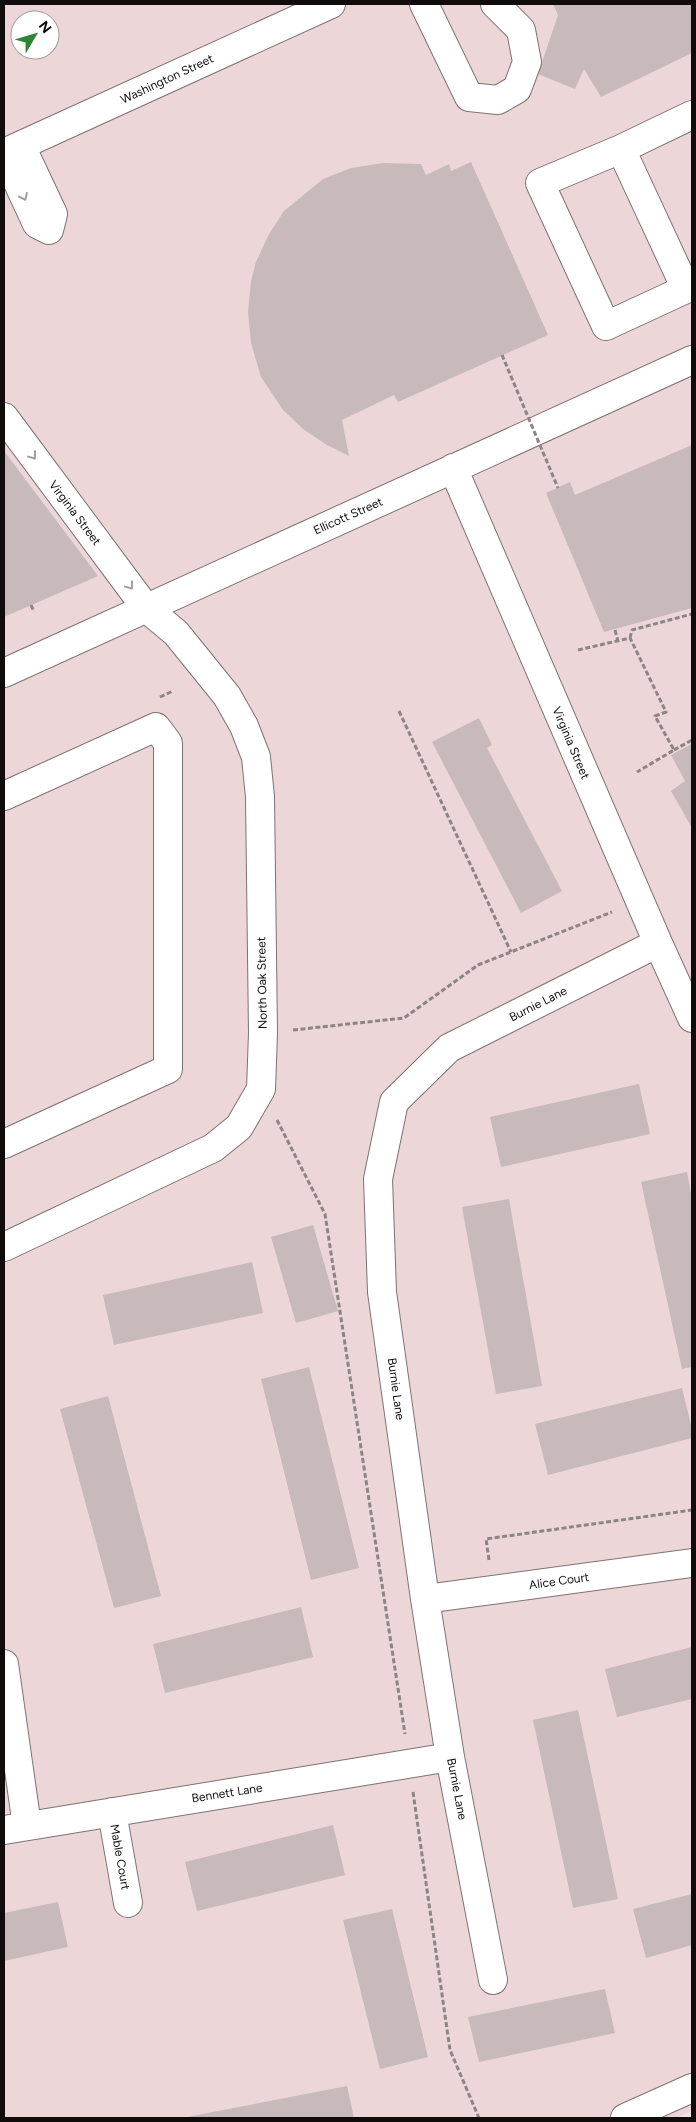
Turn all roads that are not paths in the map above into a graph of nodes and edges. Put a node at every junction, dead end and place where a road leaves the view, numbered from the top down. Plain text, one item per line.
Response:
1 (424, 4) edge
2 (495, 4) edge
3 (317, 7) edge
4 (692, 115) edge
5 (621, 149) junction
6 (9, 151) edge
7 (692, 360) edge
8 (4, 417) edge
9 (453, 468) junction
10 (146, 608) junction
11 (4, 673) edge
12 (4, 796) edge
13 (658, 944) junction
14 (692, 1018) edge
15 (4, 1144) edge
16 (4, 1247) edge
17 (692, 1563) edge
18 (425, 1599) junction
19 (4, 1664) edge
20 (450, 1757) junction
21 (112, 1812) junction
22 (16, 1828) edge
23 (128, 1903) dead end
24 (493, 1980) dead end
25 (692, 2088) edge
26 (625, 2118) edge

1 - 2 street
3 - 6 street, Washington Street
4 - 5 street
5 - 5 street
7 - 9 street, Ellicott Street
8 -> 10 street, Virginia Street
9 - 10 street, Ellicott Street
9 - 13 street, Virginia Street
10 - 11 street, Ellicott Street
10 - 16 street, North Oak Street
12 - 15 street
13 - 14 street, Virginia Street
13 - 18 street, Burnie Lane
17 - 18 street, Alice Court
18 - 20 street, Burnie Lane
19 - 22 street
20 - 21 street, Bennett Lane
20 - 24 street, Burnie Lane
21 - 22 street, Bennett Lane
21 - 23 street, Mable Court
25 - 26 street

